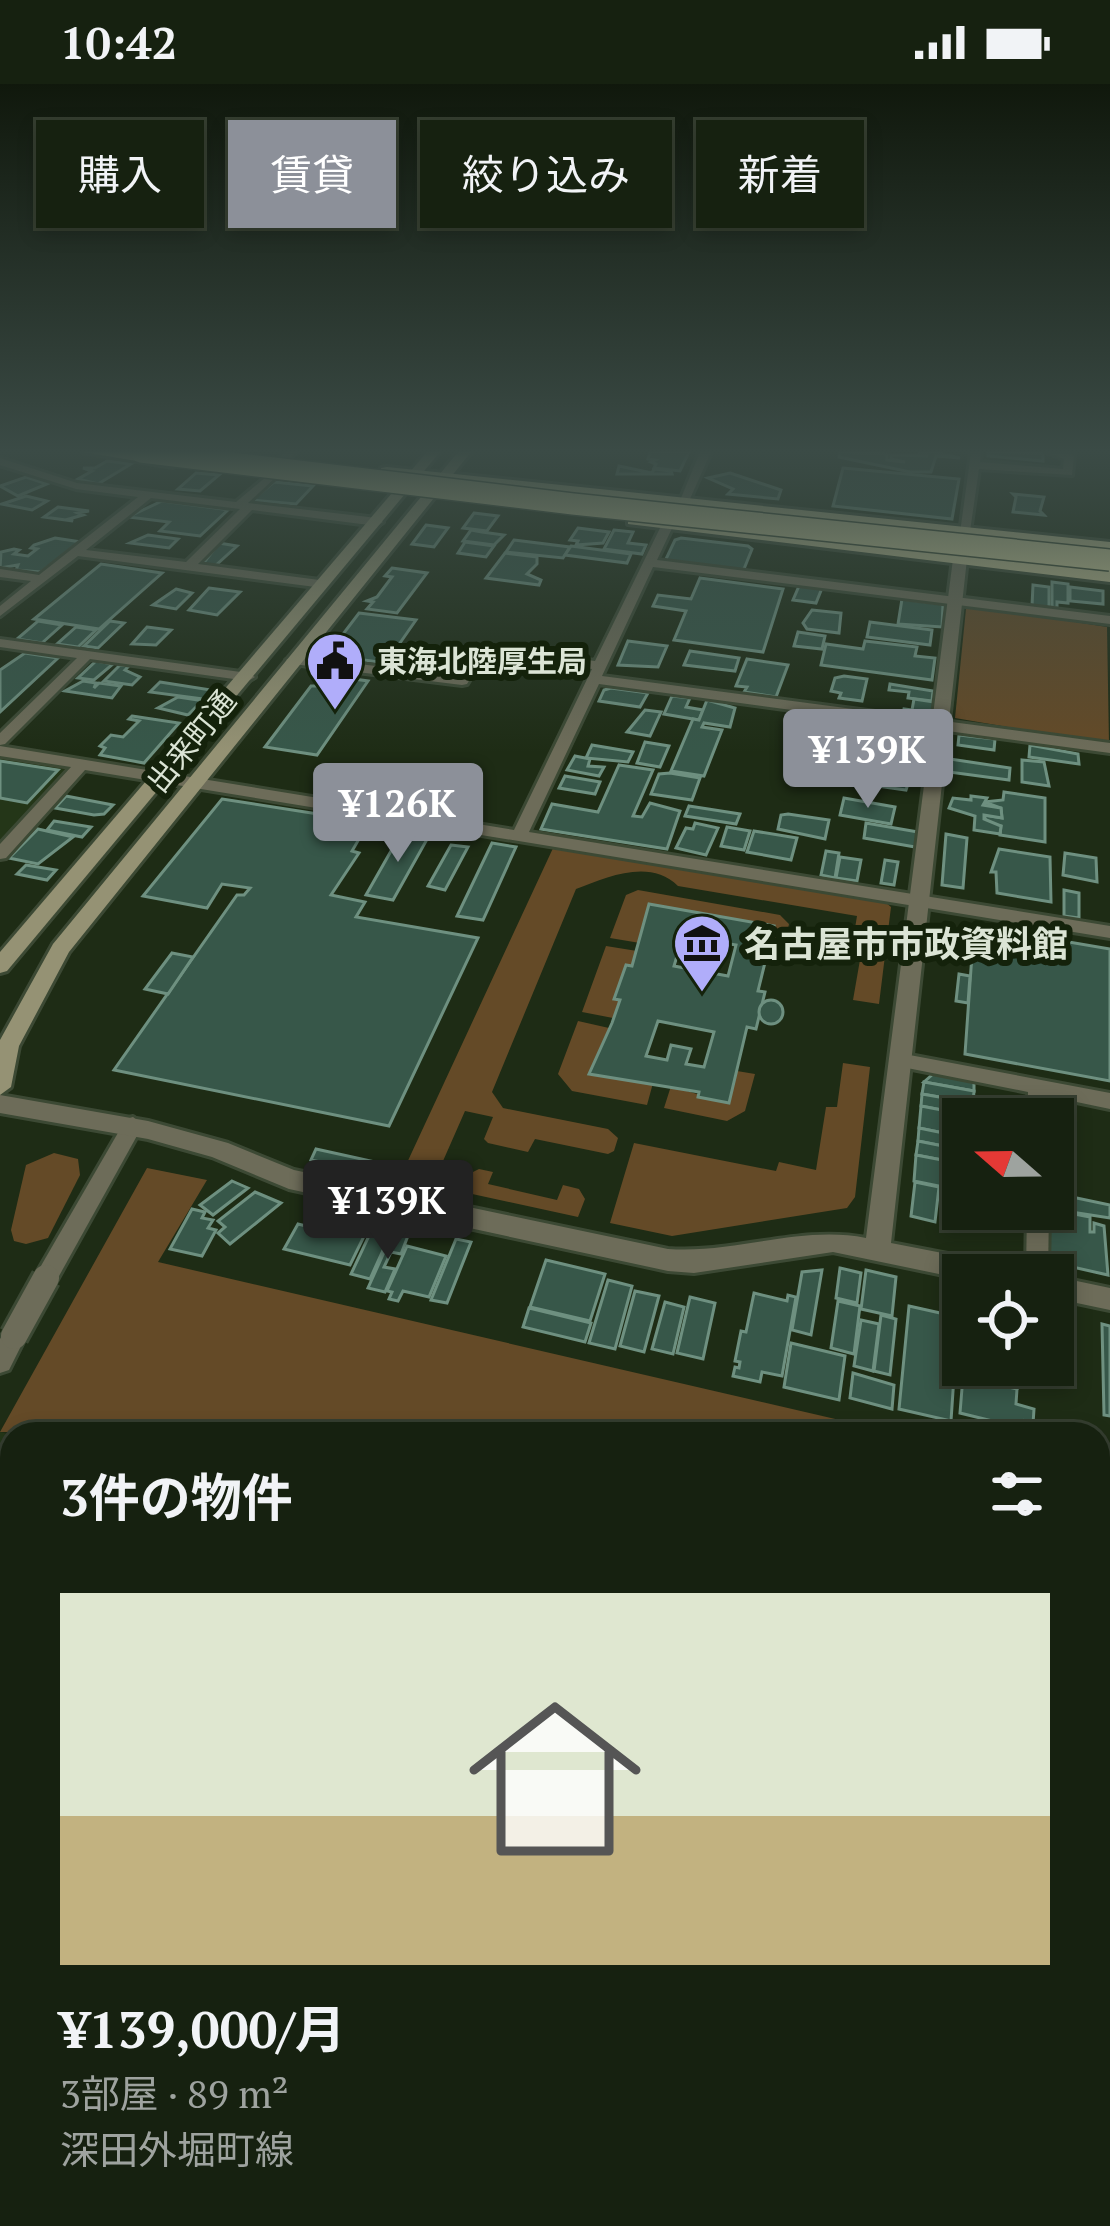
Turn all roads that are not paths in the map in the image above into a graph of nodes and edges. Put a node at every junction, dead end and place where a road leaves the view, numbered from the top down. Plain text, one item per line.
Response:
1 (77, 552) joint
2 (202, 552) edge
3 (350, 552) edge
4 (385, 552) edge
5 (654, 552) edge
6 (901, 552) edge
7 (961, 552) edge
8 (1061, 552) edge
9 (1068, 552) edge
10 (1073, 552) edge
11 (1110, 556) edge
12 (960, 559) junction
13 (649, 563) junction
14 (188, 567) junction
15 (0, 573) edge
16 (1110, 577) edge
17 (42, 580) junction
18 (322, 584) junction
19 (956, 600) junction
20 (0, 612) edge
21 (1110, 620) edge
22 (0, 643) edge
23 (88, 654) junction
24 (293, 660) junction
25 (598, 672) junction
26 (248, 676) junction
27 (942, 725) junction
28 (0, 741) edge
29 (1110, 748) edge
30 (0, 751) edge
31 (82, 764) junction
32 (163, 777) junction
33 (197, 781) junction
34 (520, 833) junction
35 (0, 854) edge
36 (921, 902) junction
37 (1110, 932) edge
38 (0, 965) edge
39 (899, 1060) junction
40 (1039, 1087) junction
41 (0, 1088) edge
42 (1039, 1098) edge
43 (1110, 1101) edge
44 (0, 1104) edge
45 (133, 1125) junction
46 (878, 1248) junction
47 (942, 1262) edge
48 (1074, 1291) edge
49 (1110, 1299) edge
50 (0, 1362) edge

1 - 14 street
1 - 17 street
2 - 14 street
3 - 18 main road, 出来町通
4 - 24 main road, 出来町通
5 - 13 street
6 - 12 highway
7 - 12 street
8 - 11 highway, bridge
9 - 11 highway, bridge
10 - 11 highway, bridge
12 - 16 highway
12 - 19 street
13 - 19 street
13 - 25 street
14 - 18 street
15 - 17 street
17 - 20 street
18 - 26 main road, 出来町通
19 - 21 street
19 - 27 street
22 - 23 street
23 - 26 street
23 - 28 street
24 - 25 street
24 - 33 main road, 出来町通
25 - 27 street
25 - 34 street
26 - 32 main road, 出来町通
27 - 29 street
27 - 36 street
30 - 31 street
31 - 32 street
31 - 35 street
32 - 33 street
32 - 38 main road, 出来町通
33 - 34 street
33 - 41 main road, 出来町通
34 - 36 street
36 - 37 street
36 - 39 street
39 - 40 street
39 - 46 street
40 - 42 street
40 - 43 street
44 - 45 street
45 - 46 street
45 - 50 street, bridge
46 - 47 street
48 - 49 street

